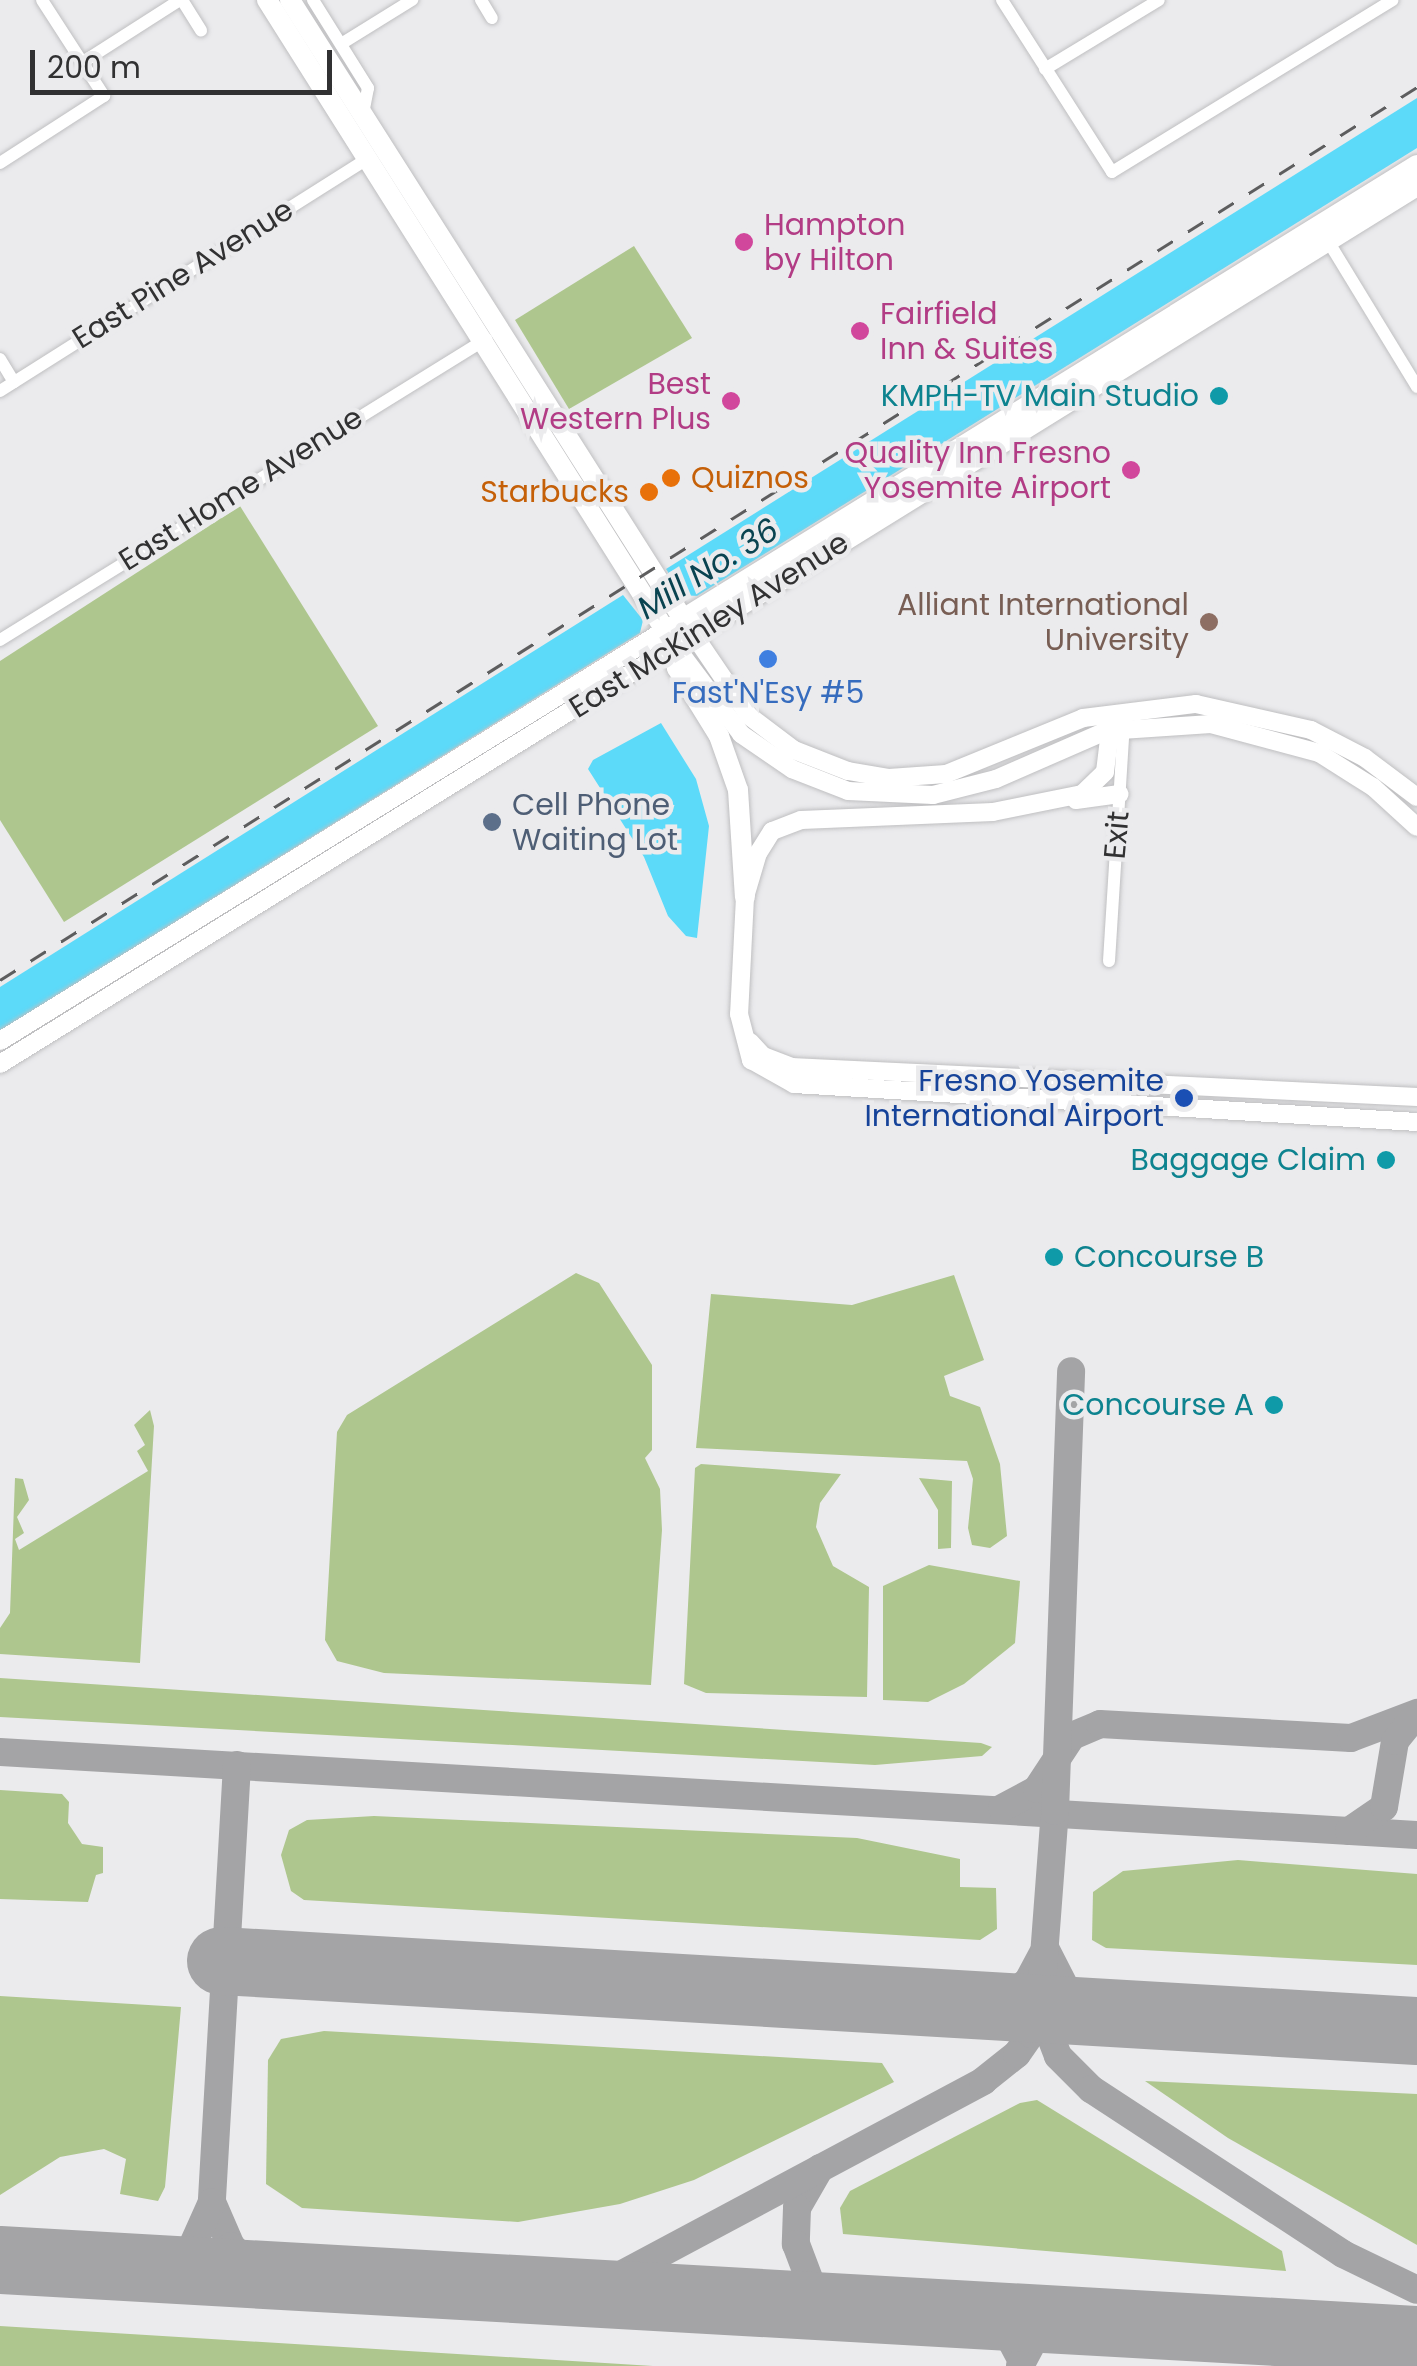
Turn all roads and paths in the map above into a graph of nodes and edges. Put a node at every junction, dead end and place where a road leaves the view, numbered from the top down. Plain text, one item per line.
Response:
1 (42, 0) edge
2 (181, 0) edge
3 (266, 0) edge
4 (290, 0) edge
5 (313, 0) edge
6 (412, 0) edge
7 (480, 0) edge
8 (1002, 0) edge
9 (1159, 0) edge
10 (1393, 0) edge
11 (492, 18) dead end
12 (201, 30) dead end
13 (341, 44) junction
14 (83, 62) junction
15 (1045, 69) junction
16 (363, 114) junction
17 (374, 151) junction
18 (0, 162) edge
19 (1417, 166) edge
20 (1417, 186) edge
21 (1328, 241) junction
22 (482, 340) junction
23 (0, 358) edge
24 (531, 379) junction
25 (14, 382) junction
26 (1417, 386) edge
27 (0, 390) edge
28 (1040, 398) junction
29 (926, 491) junction
30 (667, 614) junction
31 (0, 640) edge
32 (1117, 723) junction
33 (1319, 753) junction
34 (1120, 794) junction
35 (1417, 797) edge
36 (1046, 804) junction
37 (1417, 812) edge
38 (1417, 828) edge
39 (746, 897) junction
40 (131, 959) junction
41 (1109, 960) dead end
42 (738, 1014) junction
43 (6, 1036) edge
44 (37, 1041) junction
45 (0, 1055) edge
46 (0, 1064) edge
47 (1070, 1079) junction
48 (1417, 1098) edge
49 (1068, 1101) junction
50 (1417, 1122) edge

1 - 14 street
2 - 12 street
2 - 14 street
3 - 17 main road
4 - 16 main road
5 - 13 street
6 - 13 street
7 - 11 street
8 - 15 street
9 - 15 street
10 - 15 street
13 - 16 street
14 - 18 street
16 - 17 main road
17 - 22 main road
17 - 24 main road
17 - 25 street, East Pine Avenue
19 - 21 main road
19 - 28 main road, East McKinley Avenue
20 - 21 main road, East McKinley Avenue
21 - 26 street
21 - 29 main road, East McKinley Avenue
22 - 24 street
22 - 30 main road
22 - 31 street, East Home Avenue
23 - 25 street
24 - 30 main road
25 - 27 street, East Pine Avenue
28 - 29 main road
28 - 30 main road, East McKinley Avenue
29 - 30 main road, East McKinley Avenue
30 - 32 main road
30 - 39 main road
30 - 40 main road, East McKinley Avenue
30 - 44 main road, East McKinley Avenue
32 - 33 main road
32 - 34 street, Exit
32 - 35 main road
32 - 36 main road
33 - 37 main road
33 - 38 main road
34 - 36 main road
34 - 41 street, Exit
36 - 39 main road
39 - 42 main road
40 - 43 main road, East McKinley Avenue
40 - 44 main road
42 - 47 main road
42 - 49 main road
43 - 45 main road
44 - 46 main road, East McKinley Avenue
47 - 48 main road
47 - 49 main road
49 - 50 main road

